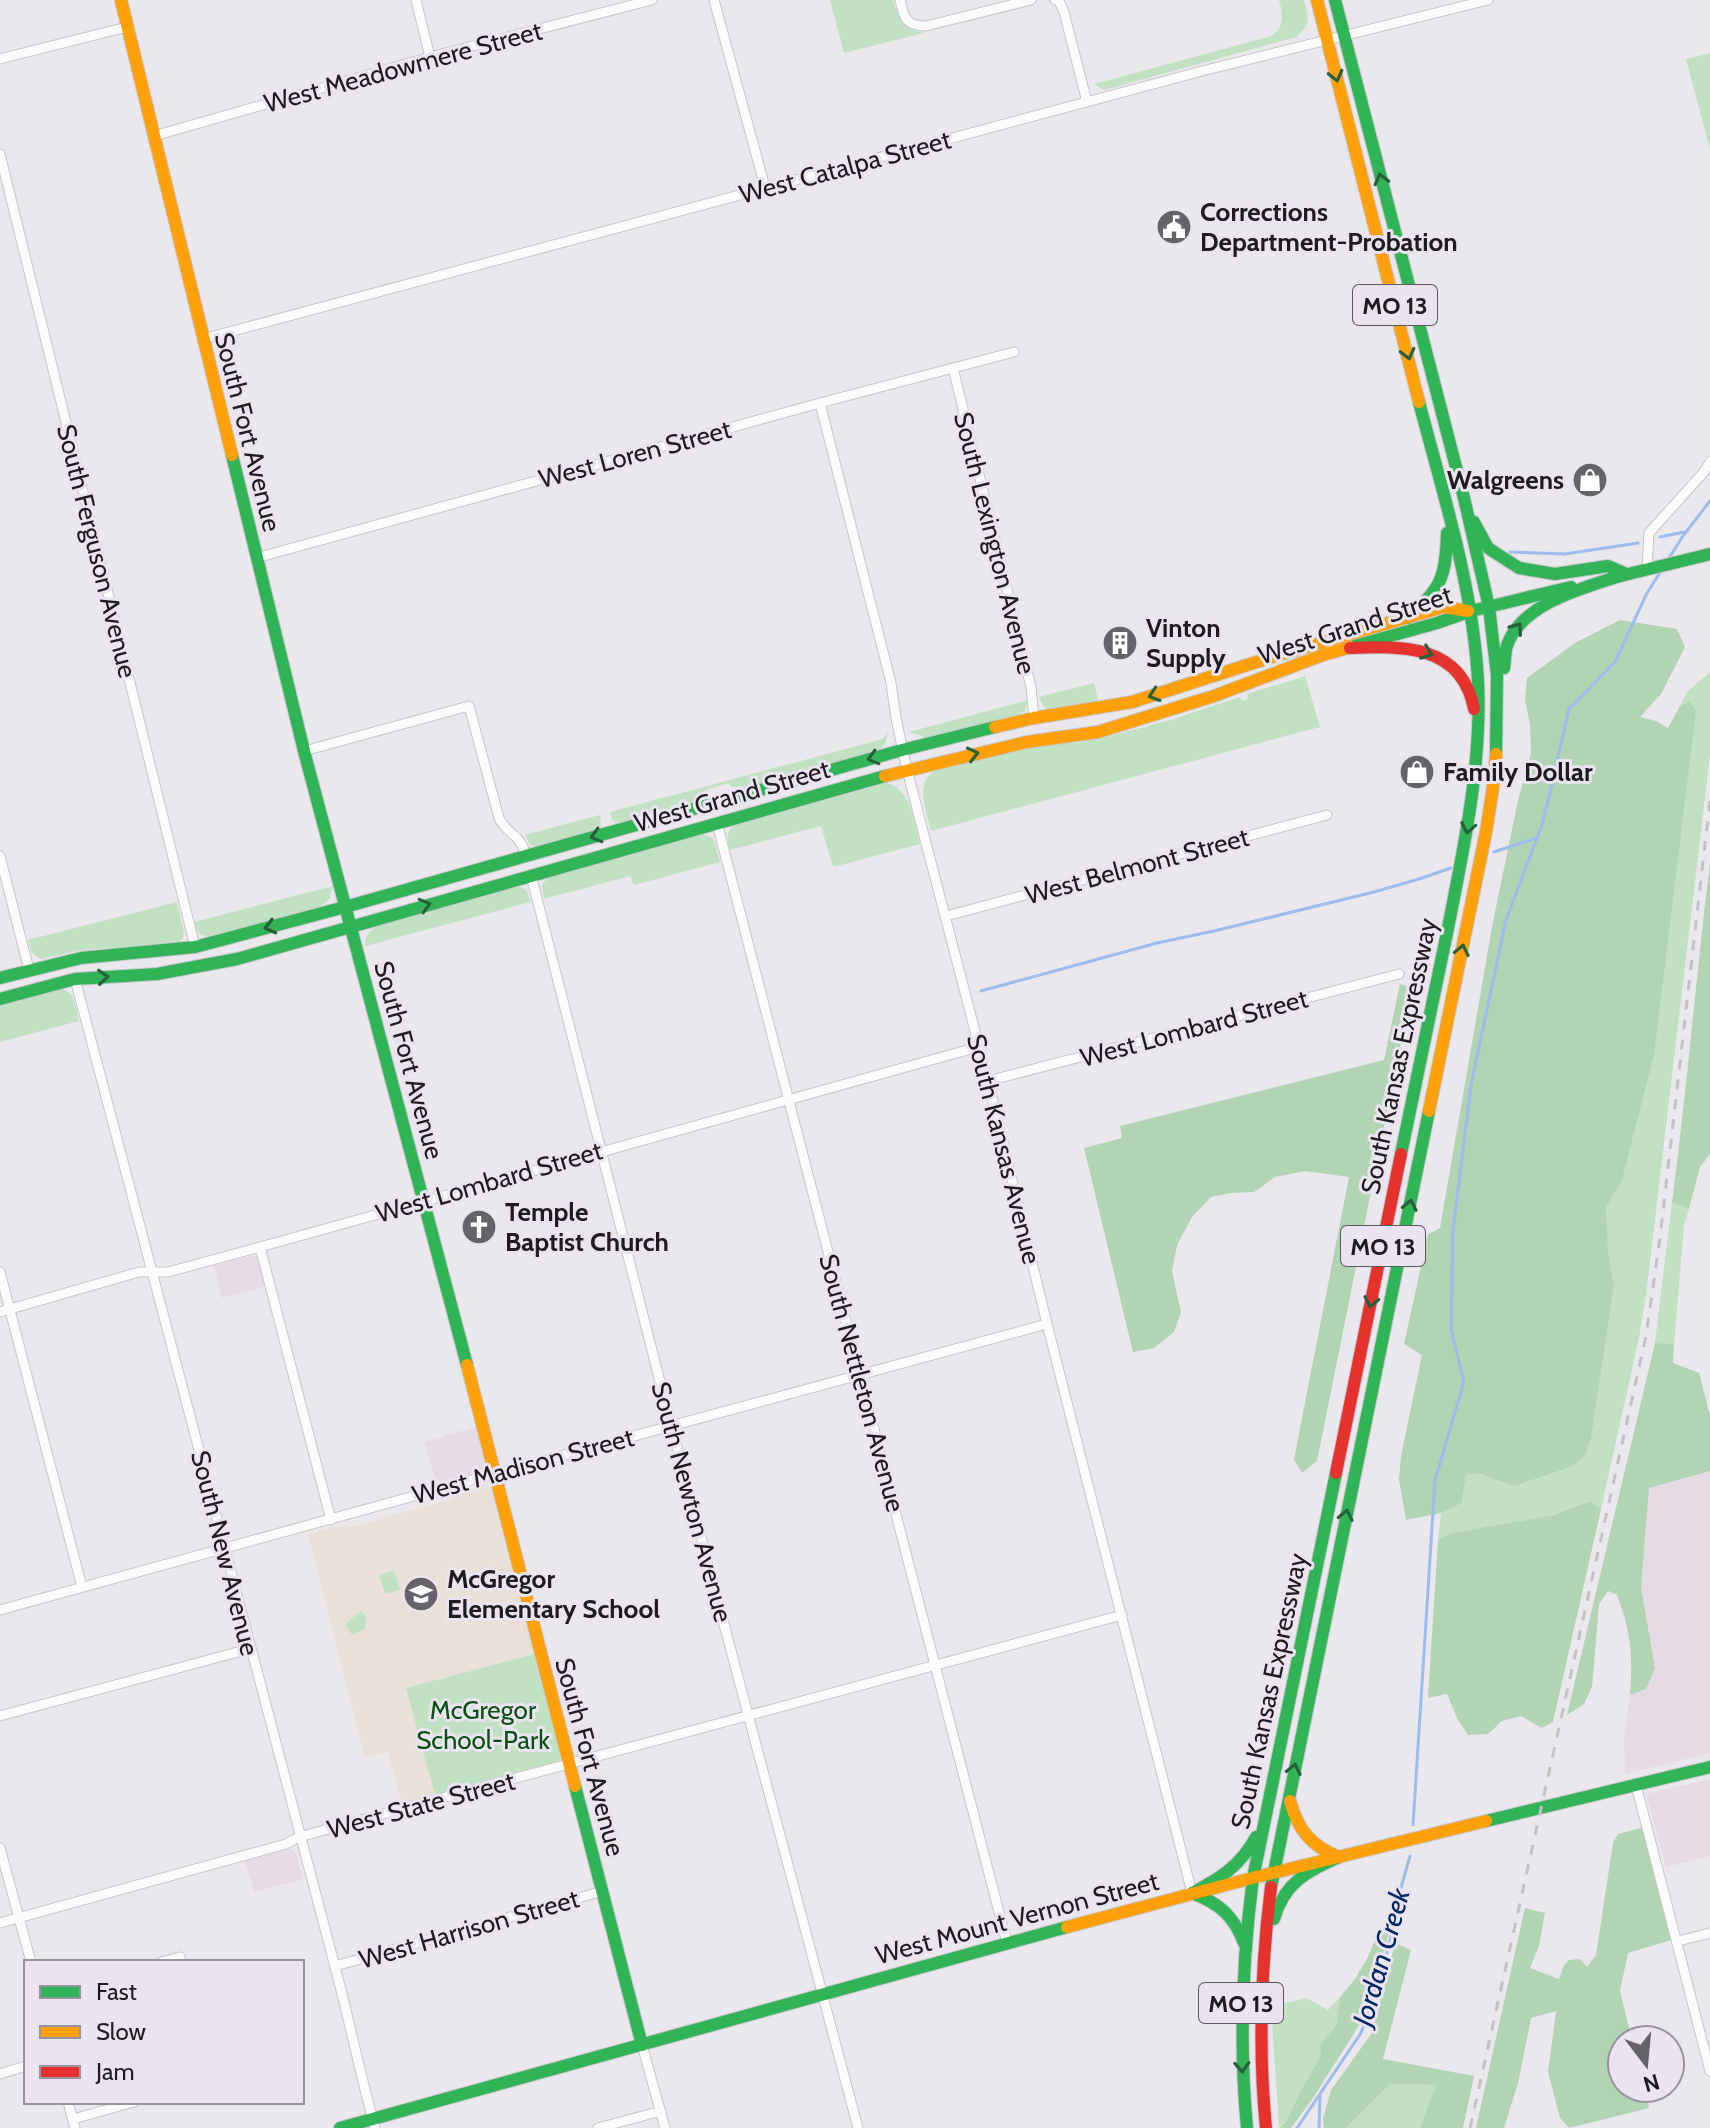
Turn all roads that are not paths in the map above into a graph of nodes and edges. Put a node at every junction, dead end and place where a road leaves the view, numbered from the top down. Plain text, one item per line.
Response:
1 (121, 0) edge
2 (416, 0) edge
3 (652, 0) edge
4 (714, 0) edge
5 (900, 0) edge
6 (1031, 0) edge
7 (1055, 0) edge
8 (1317, 0) edge
9 (1335, 0) edge
10 (1488, 0) edge
11 (127, 27) junction
12 (1345, 36) junction
13 (1327, 41) junction
14 (430, 57) junction
15 (0, 59) edge
16 (1087, 102) junction
17 (154, 136) junction
18 (0, 154) edge
19 (765, 187) junction
20 (203, 339) junction
21 (1014, 352) dead end
22 (953, 368) junction
23 (820, 403) junction
24 (1710, 462) edge
25 (1464, 498) junction
26 (1447, 509) junction
27 (1710, 554) edge
28 (256, 558) junction
29 (1650, 568) junction
30 (1626, 574) junction
31 (1489, 607) junction
32 (1471, 611) junction
33 (1408, 618) junction
34 (1350, 648) junction
35 (1034, 718) junction
36 (1497, 729) junction
37 (1478, 739) junction
38 (902, 750) junction
39 (304, 751) junction
40 (907, 770) junction
41 (1327, 815) dead end
42 (717, 823) junction
43 (526, 855) junction
44 (0, 856) edge
45 (531, 875) junction
46 (345, 907) junction
47 (946, 916) junction
48 (350, 926) junction
49 (195, 947) junction
50 (29, 970) junction
51 (1399, 974) dead end
52 (0, 978) edge
53 (75, 979) junction
54 (0, 999) edge
55 (978, 1047) junction
56 (988, 1081) junction
57 (788, 1099) junction
58 (602, 1150) junction
59 (424, 1201) junction
60 (260, 1247) junction
61 (0, 1272) edge
62 (154, 1273) junction
63 (5, 1310) edge
64 (1047, 1324) junction
65 (860, 1375) junction
66 (671, 1425) junction
67 (494, 1474) junction
68 (331, 1520) junction
69 (224, 1549) junction
70 (82, 1587) junction
71 (0, 1610) edge
72 (1122, 1615) junction
73 (249, 1649) junction
74 (936, 1666) junction
75 (0, 1716) edge
76 (749, 1716) junction
77 (570, 1765) junction
78 (1710, 1767) edge
79 (1636, 1785) junction
80 (1289, 1796) junction
81 (1268, 1806) junction
82 (299, 1837) junction
83 (0, 1848) edge
84 (1339, 1857) junction
85 (1273, 1873) junction
86 (1253, 1878) junction
87 (603, 1891) junction
88 (1192, 1893) junction
89 (19, 1918) junction
90 (0, 1923) edge
91 (1710, 1933) edge
92 (1678, 1941) junction
93 (1007, 1943) junction
94 (1244, 1946) junction
95 (30, 1960) edge
96 (335, 1966) junction
97 (1261, 1980) junction
98 (820, 1993) junction
99 (642, 2045) junction
100 (24, 2067) edge
101 (1710, 2071) edge
102 (0, 2074) edge
103 (69, 2104) edge
104 (129, 2104) edge
105 (661, 2111) junction
106 (1265, 2121) edge
107 (74, 2124) edge
108 (374, 2124) edge
109 (340, 2128) edge
110 (598, 2128) edge
111 (665, 2128) edge
112 (858, 2128) edge
113 (1247, 2128) edge

1 - 11 main road, South Fort Avenue
2 - 14 street
3 - 14 street, West Meadowmere Street
4 - 19 street
5 - 6 street
7 - 16 street
8 - 13 main road, South Kansas Expressway / MO 13
9 - 12 main road, South Kansas Expressway / MO 13
10 - 12 street, West Catalpa Street
11 - 15 street
11 - 17 main road, South Fort Avenue
12 - 13 street, West Catalpa Street
25 -> 12 main road, South Kansas Expressway / MO 13
13 - 16 street, West Catalpa Street
13 -> 26 main road, South Kansas Expressway / MO 13
14 - 17 street, West Meadowmere Street
16 - 19 street, West Catalpa Street
17 - 20 main road, South Fort Avenue
18 - 49 street, South Ferguson Avenue
19 - 20 street, West Catalpa Street
20 - 28 main road, South Fort Avenue
21 - 22 street, West Loren Street
22 - 23 street, West Loren Street
22 - 35 street, South Lexington Avenue
23 - 28 street, West Loren Street
23 - 38 street, South Kansas Avenue
24 - 29 street
25 - 30 main road
25 - 31 main road, South Kansas Expressway / MO 13
26 - 32 main road, South Kansas Expressway / MO 13
26 - 33 main road
27 - 29 main road, West Grand Street
28 - 39 main road, South Fort Avenue
29 - 30 main road, West Grand Street
30 - 31 main road, West Grand Street
36 -> 30 main road
31 - 32 main road, West Grand Street
31 - 36 main road, South Kansas Expressway / MO 13
32 - 33 main road, West Grand Street
32 - 34 main road, West Grand Street
32 - 37 main road, South Kansas Expressway / MO 13
33 -> 35 main road, West Grand Street
34 -> 37 main road
40 -> 34 main road, West Grand Street
35 - 38 main road, West Grand Street
80 -> 36 main road, South Kansas Expressway / MO 13
37 -> 81 main road, South Kansas Expressway / MO 13
38 - 40 street, South Kansas Avenue
38 -> 43 main road, West Grand Street
39 - 43 street
39 - 46 main road, South Fort Avenue
40 - 42 main road, West Grand Street
40 - 47 street, South Kansas Avenue
41 - 47 street, West Belmont Street
42 - 45 main road, West Grand Street
42 - 57 street, South Nettleton Avenue
43 - 46 main road, West Grand Street
44 - 50 street
48 -> 45 main road, West Grand Street
45 - 58 street, South Newton Avenue
46 - 48 main road, South Fort Avenue
46 -> 49 main road, West Grand Street
47 - 55 street, South Kansas Avenue
53 -> 48 main road, West Grand Street
48 - 59 main road, South Fort Avenue
49 - 50 main road, West Grand Street
50 - 52 main road, West Grand Street
51 - 56 street, West Lombard Street
53 - 54 main road, West Grand Street
53 - 62 street, South New Avenue
55 - 56 street, South Kansas Avenue
55 - 57 street, West Lombard Street
56 - 64 street, South Kansas Avenue
57 - 58 street, West Lombard Street
57 - 65 street, South Nettleton Avenue
58 - 59 street, West Lombard Street
58 - 66 street, South Newton Avenue
59 - 60 street, West Lombard Street
59 - 67 main road, South Fort Avenue
60 - 62 street, West Lombard Street
60 - 68 street
61 - 63 street
62 - 63 street, West Lombard Street
62 - 69 street, South New Avenue
63 - 70 street
64 - 65 street, West Madison Street
64 - 72 street, South Kansas Avenue
65 - 66 street, West Madison Street
65 - 74 street, South Nettleton Avenue
66 - 67 street, West Madison Street
66 - 76 street, South Newton Avenue
67 - 68 street, West Madison Street
67 - 77 main road, South Fort Avenue
68 - 69 street, West Madison Street
69 - 70 street, West Madison Street
69 - 73 street, South New Avenue
70 - 71 street, West Madison Street
72 - 74 street, West State Street
72 - 88 street, South Kansas Avenue
73 - 75 street
73 - 82 street, South New Avenue
74 - 76 street, West State Street
74 - 93 street, South Nettleton Avenue
76 - 77 street, West State Street
76 - 98 street, South Newton Avenue
77 - 82 street, West State Street
77 - 87 main road, South Fort Avenue
78 - 79 main road, West Mount Vernon Street
79 - 84 main road, West Mount Vernon Street
79 - 92 street
80 - 84 main road
80 - 85 main road, South Kansas Expressway / MO 13
81 - 86 main road, South Kansas Expressway / MO 13
81 - 88 main road
82 - 89 street, West State Street
82 - 96 street, South New Avenue
83 - 89 street
84 - 85 main road, West Mount Vernon Street
84 - 97 main road
85 - 86 main road, West Mount Vernon Street
85 - 97 main road, South Kansas Expressway / MO 13
86 - 88 main road, West Mount Vernon Street
86 - 94 main road, South Kansas Expressway / MO 13
87 - 96 street, West Harrison Street
87 - 99 main road, South Fort Avenue
88 - 93 main road, West Mount Vernon Street
88 - 94 main road
89 - 90 street, West State Street
89 - 95 street
91 - 92 street
92 - 101 street
93 - 98 main road, West Mount Vernon Street
94 -> 113 main road, South Kansas Expressway / MO 13
96 - 108 street, South New Avenue
97 - 106 main road, South Kansas Expressway / MO 13
98 - 99 main road, West Mount Vernon Street
98 - 112 street, South Newton Avenue
99 - 105 street, South Fort Avenue
99 - 108 main road, West Mount Vernon Street
100 - 102 street
103 - 107 street
104 - 107 street
105 - 110 street
105 - 111 street, South Fort Avenue
108 - 109 main road, West Mount Vernon Street

